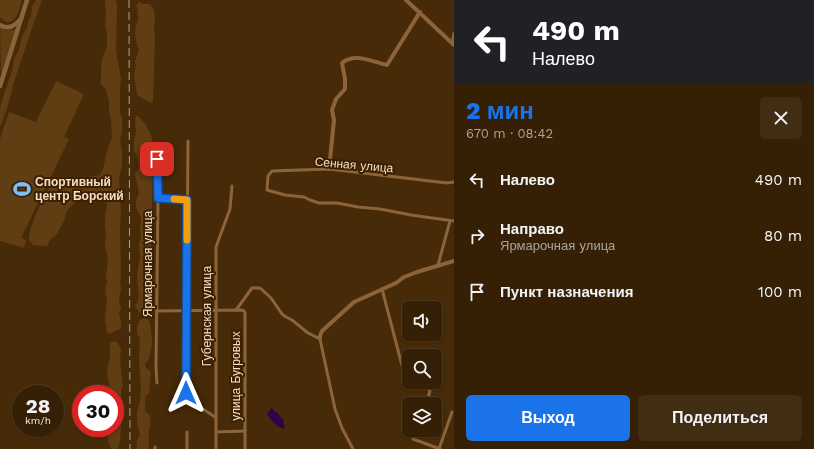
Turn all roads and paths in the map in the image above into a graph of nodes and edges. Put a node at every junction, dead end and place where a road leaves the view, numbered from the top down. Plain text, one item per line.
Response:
1 (27, 0) edge
2 (406, 0) edge
3 (420, 12) junction
4 (21, 18) junction
5 (0, 25) edge
6 (454, 33) edge
7 (454, 44) edge
8 (0, 86) edge
9 (188, 141) dead end
10 (157, 146) dead end
11 (330, 169) junction
12 (454, 182) edge
13 (232, 186) dead end
14 (158, 198) junction
15 (187, 200) junction
16 (450, 221) junction
17 (454, 221) edge
18 (454, 261) edge
19 (438, 265) junction
20 (382, 289) junction
21 (186, 310) junction
22 (236, 310) junction
23 (157, 311) junction
24 (216, 311) junction
25 (320, 339) junction
26 (402, 366) edge
27 (157, 382) dead end
28 (452, 412) dead end
29 (215, 417) junction
30 (245, 431) junction
31 (187, 432) dead end
32 (216, 432) junction
33 (414, 437) edge
34 (187, 449) edge
35 (216, 449) edge
36 (246, 449) edge
37 (353, 449) edge
38 (439, 449) edge

1 - 4 main road
2 - 3 street
3 - 7 street
3 - 11 street
4 - 5 main road
4 - 8 main road
6 - 7 street
9 - 15 street
10 - 14 street, Ярмарочная улица
11 - 12 street, Сенная улица
11 - 16 street, Сенная улица
13 - 24 street, Губернская улица
14 - 15 street
14 - 23 street, Ярмарочная улица
15 - 21 street
16 - 17 street
16 - 19 street
18 - 19 street
19 - 20 street
20 - 25 street
20 - 26 street
21 - 23 street
21 - 24 street
21 - 29 street
22 - 24 street
22 - 25 street
22 - 30 street, улица Бугровых
23 - 27 street, Ярмарочная улица
24 - 29 street, Губернская улица
25 - 37 street
28 - 38 street
29 - 32 street, Губернская улица
30 - 32 street
30 - 36 street, улица Бугровых
31 - 34 street
32 - 35 street, Губернская улица
33 - 38 street

